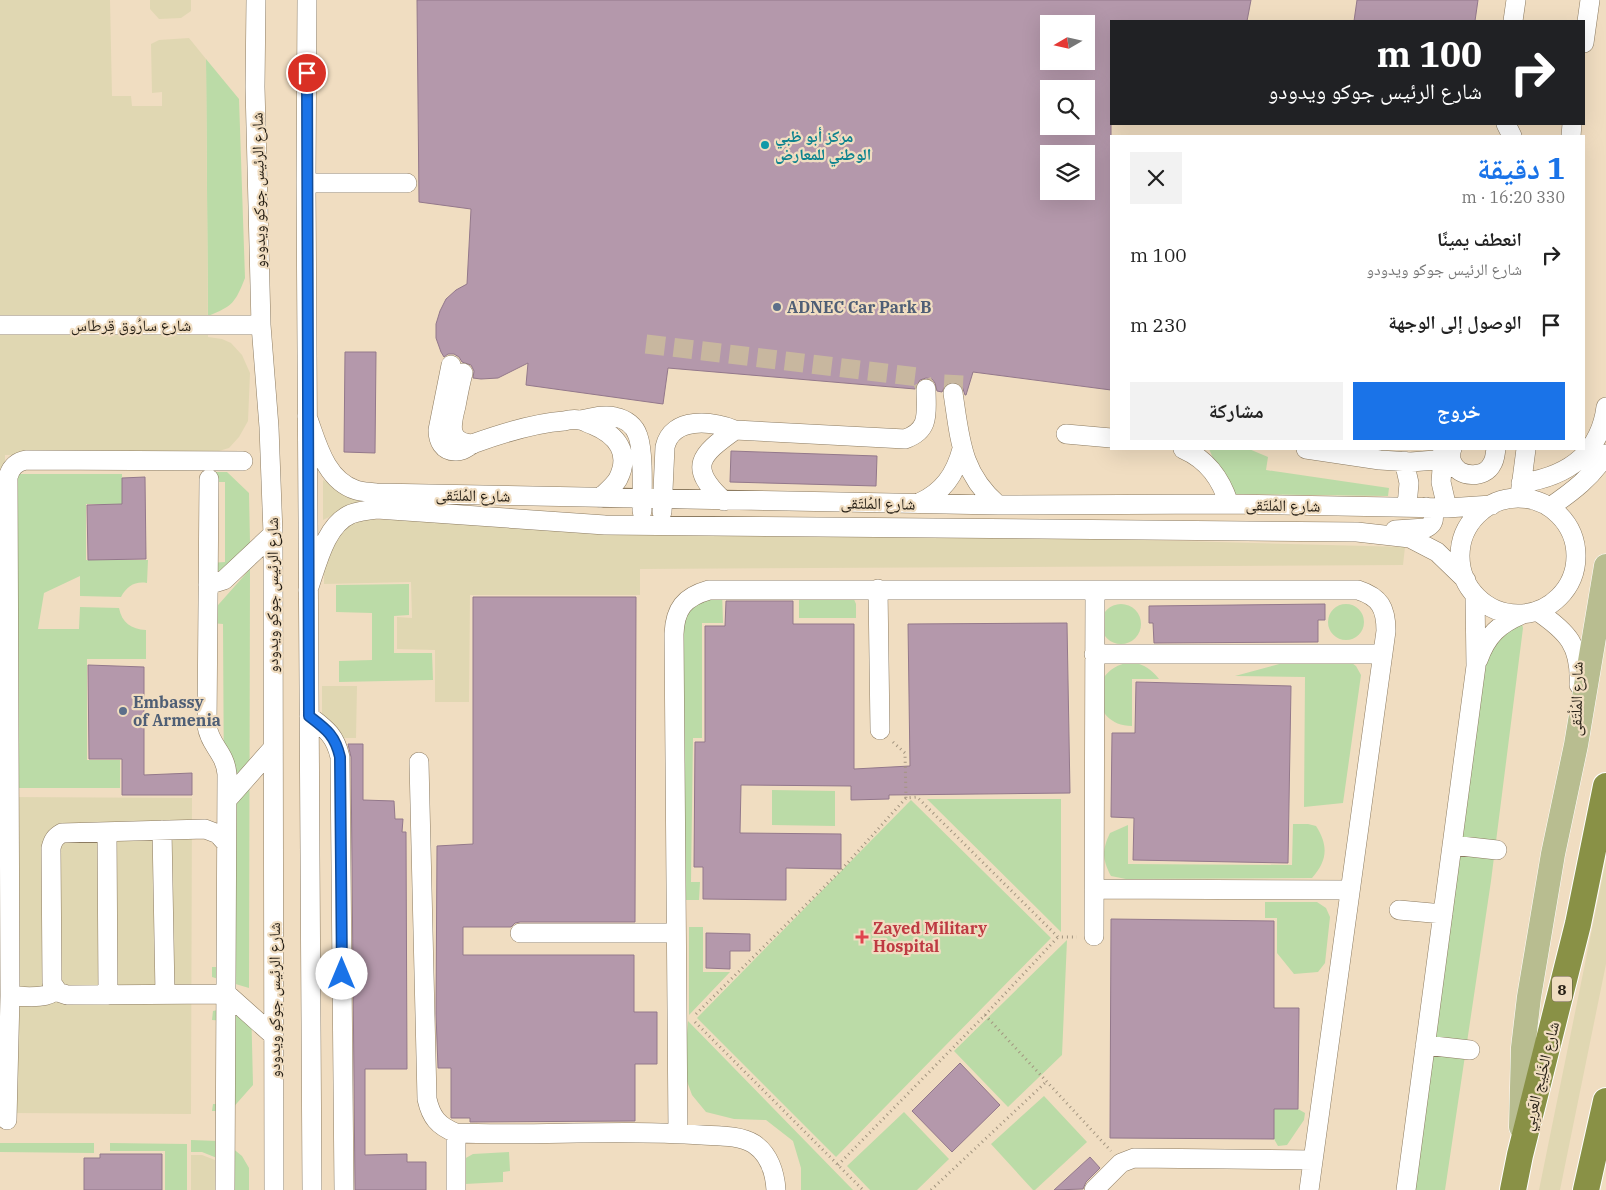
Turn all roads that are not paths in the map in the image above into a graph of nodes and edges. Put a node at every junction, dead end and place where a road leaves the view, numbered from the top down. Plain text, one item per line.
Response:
1 (256, 0) edge
2 (307, 0) edge
3 (1516, 0) edge
4 (1590, 0) edge
5 (1513, 20) edge
6 (1585, 36) edge
7 (306, 183) junction
8 (407, 183) dead end
9 (0, 325) edge
10 (261, 325) junction
11 (457, 369) dead end
12 (926, 390) dead end
13 (953, 393) tunnel mouth
14 (1606, 407) edge
15 (307, 416) junction
16 (579, 420) junction
17 (735, 430) junction
18 (1066, 434) dead end
19 (1110, 438) edge
20 (962, 449) junction
21 (1313, 450) edge
22 (1496, 450) edge
23 (1526, 450) edge
24 (1191, 451) edge
25 (1449, 452) edge
26 (1606, 454) edge
27 (243, 461) dead end
28 (1404, 461) junction
29 (209, 479) dead end
30 (1520, 490) junction
31 (600, 498) junction
32 (642, 499) junction
33 (663, 499) junction
34 (724, 500) junction
35 (919, 504) junction
36 (1229, 504) junction
37 (998, 505) junction
38 (1492, 505) junction
39 (1417, 506) junction
40 (1550, 507) junction
41 (1447, 508) junction
42 (642, 526) junction
43 (662, 526) junction
44 (1357, 532) junction
45 (273, 534) junction
46 (1606, 566) edge
47 (208, 585) junction
48 (1470, 588) junction
49 (878, 589) junction
50 (308, 590) junction
51 (1095, 590) junction
52 (1530, 613) junction
53 (1094, 654) junction
54 (1382, 654) junction
55 (1476, 666) junction
56 (309, 716) junction
57 (880, 730) road end
58 (1576, 745) junction
59 (272, 749) junction
60 (419, 762) dead end
61 (1606, 786) edge
62 (227, 800) junction
63 (162, 830) junction
64 (108, 832) junction
65 (226, 844) junction
66 (1452, 846) junction
67 (1497, 850) dead end
68 (1094, 889) junction
69 (1350, 890) junction
70 (1399, 910) dead end
71 (1443, 914) junction
72 (520, 933) dead end
73 (676, 933) junction
74 (1094, 936) dead end
75 (56, 990) junction
76 (165, 994) junction
77 (227, 994) junction
78 (108, 995) junction
79 (10, 996) junction
80 (274, 1036) junction
81 (1425, 1045) junction
82 (1470, 1050) dead end
83 (1606, 1100) edge
84 (7, 1120) dead end
85 (456, 1133) junction
86 (678, 1133) junction
87 (1520, 1155) junction
88 (1313, 1160) junction
89 (225, 1190) edge
90 (274, 1190) edge
91 (312, 1190) edge
92 (344, 1190) edge
93 (456, 1190) edge
94 (776, 1190) edge
95 (1094, 1190) edge
96 (1310, 1190) edge
97 (1406, 1190) edge
98 (1513, 1190) edge
99 (1586, 1190) edge

1 - 10 street, شارع الرئيس جوكو ويدودو
2 - 7 street
3 - 5 street
4 - 6 street
7 - 8 street
7 - 15 street
9 - 10 street, شارع سارُوق قِرطاس
10 - 45 street, شارع الرئيس جوكو ويدودو
11 - 16 street
12 - 17 street
13 - 20 street
14 - 30 street
15 - 31 street, شارع المُلتَقى
15 - 50 street
16 - 31 street
16 - 32 street
17 - 33 street
17 - 34 street
18 - 19 street
20 - 35 street
20 - 37 street
21 - 28 street
22 - 25 street
23 - 30 street
24 - 36 street
25 - 28 street
25 - 41 street
26 - 40 street
27 - 79 street
28 - 39 street
29 - 47 street
30 - 38 street
30 - 40 street
31 - 32 street, شارع المُلتَقى
32 - 33 street, شارع المُلتَقى
32 - 42 street
33 - 34 street, شارع المُلتَقى
33 - 43 street
34 - 35 street, شارع المُلتَقى
35 - 37 street, شارع المُلتَقى
36 - 37 street, شارع المُلتَقى
36 - 39 street, شارع المُلتَقى
38 - 41 street, شارع المُلتَقى
38 - 48 street
39 - 41 street, شارع المُلتَقى
39 - 44 street
40 - 52 street
42 - 43 street, شارع المُلتَقى
42 - 50 street, شارع المُلتَقى
43 - 44 street, شارع المُلتَقى
44 - 48 street, شارع المُلتَقى
45 - 47 street
45 - 59 street, شارع الرئيس جوكو ويدودو
46 - 58 main road
47 - 62 street
48 - 52 street
48 - 55 street
49 - 51 street
49 - 57 street
49 - 73 street
50 - 56 street
51 - 53 street
51 - 54 street
52 - 55 street
52 - 58 street, شارع المُلْتَقى
53 - 54 street
53 - 68 street
54 - 69 street
55 - 66 street
56 - 91 street
56 - 92 street
58 - 87 main road
59 - 62 street
59 - 80 street, شارع الرئيس جوكو ويدودو
60 - 85 street
61 - 87 highway, شارع الخَلِيج العَربِي / 8
62 - 65 street
63 - 64 street
63 - 65 street
63 - 76 street
64 - 75 street
64 - 78 street
65 - 77 street
66 - 67 street
66 - 71 street
68 - 69 street
68 - 74 street
69 - 88 street
70 - 71 street
71 - 81 street
72 - 73 street
73 - 86 street
75 - 78 street
75 - 79 street
76 - 77 street
76 - 78 street
77 - 80 street
77 - 89 street
79 - 84 street
80 - 90 street, شارع الرئيس جوكو ويدودو
81 - 82 street
81 - 97 street
83 - 99 highway
85 - 86 street
85 - 93 street
86 - 94 street
87 - 98 highway, شارع الخَلِيج العَربِي / 8
88 - 95 street
88 - 96 street

